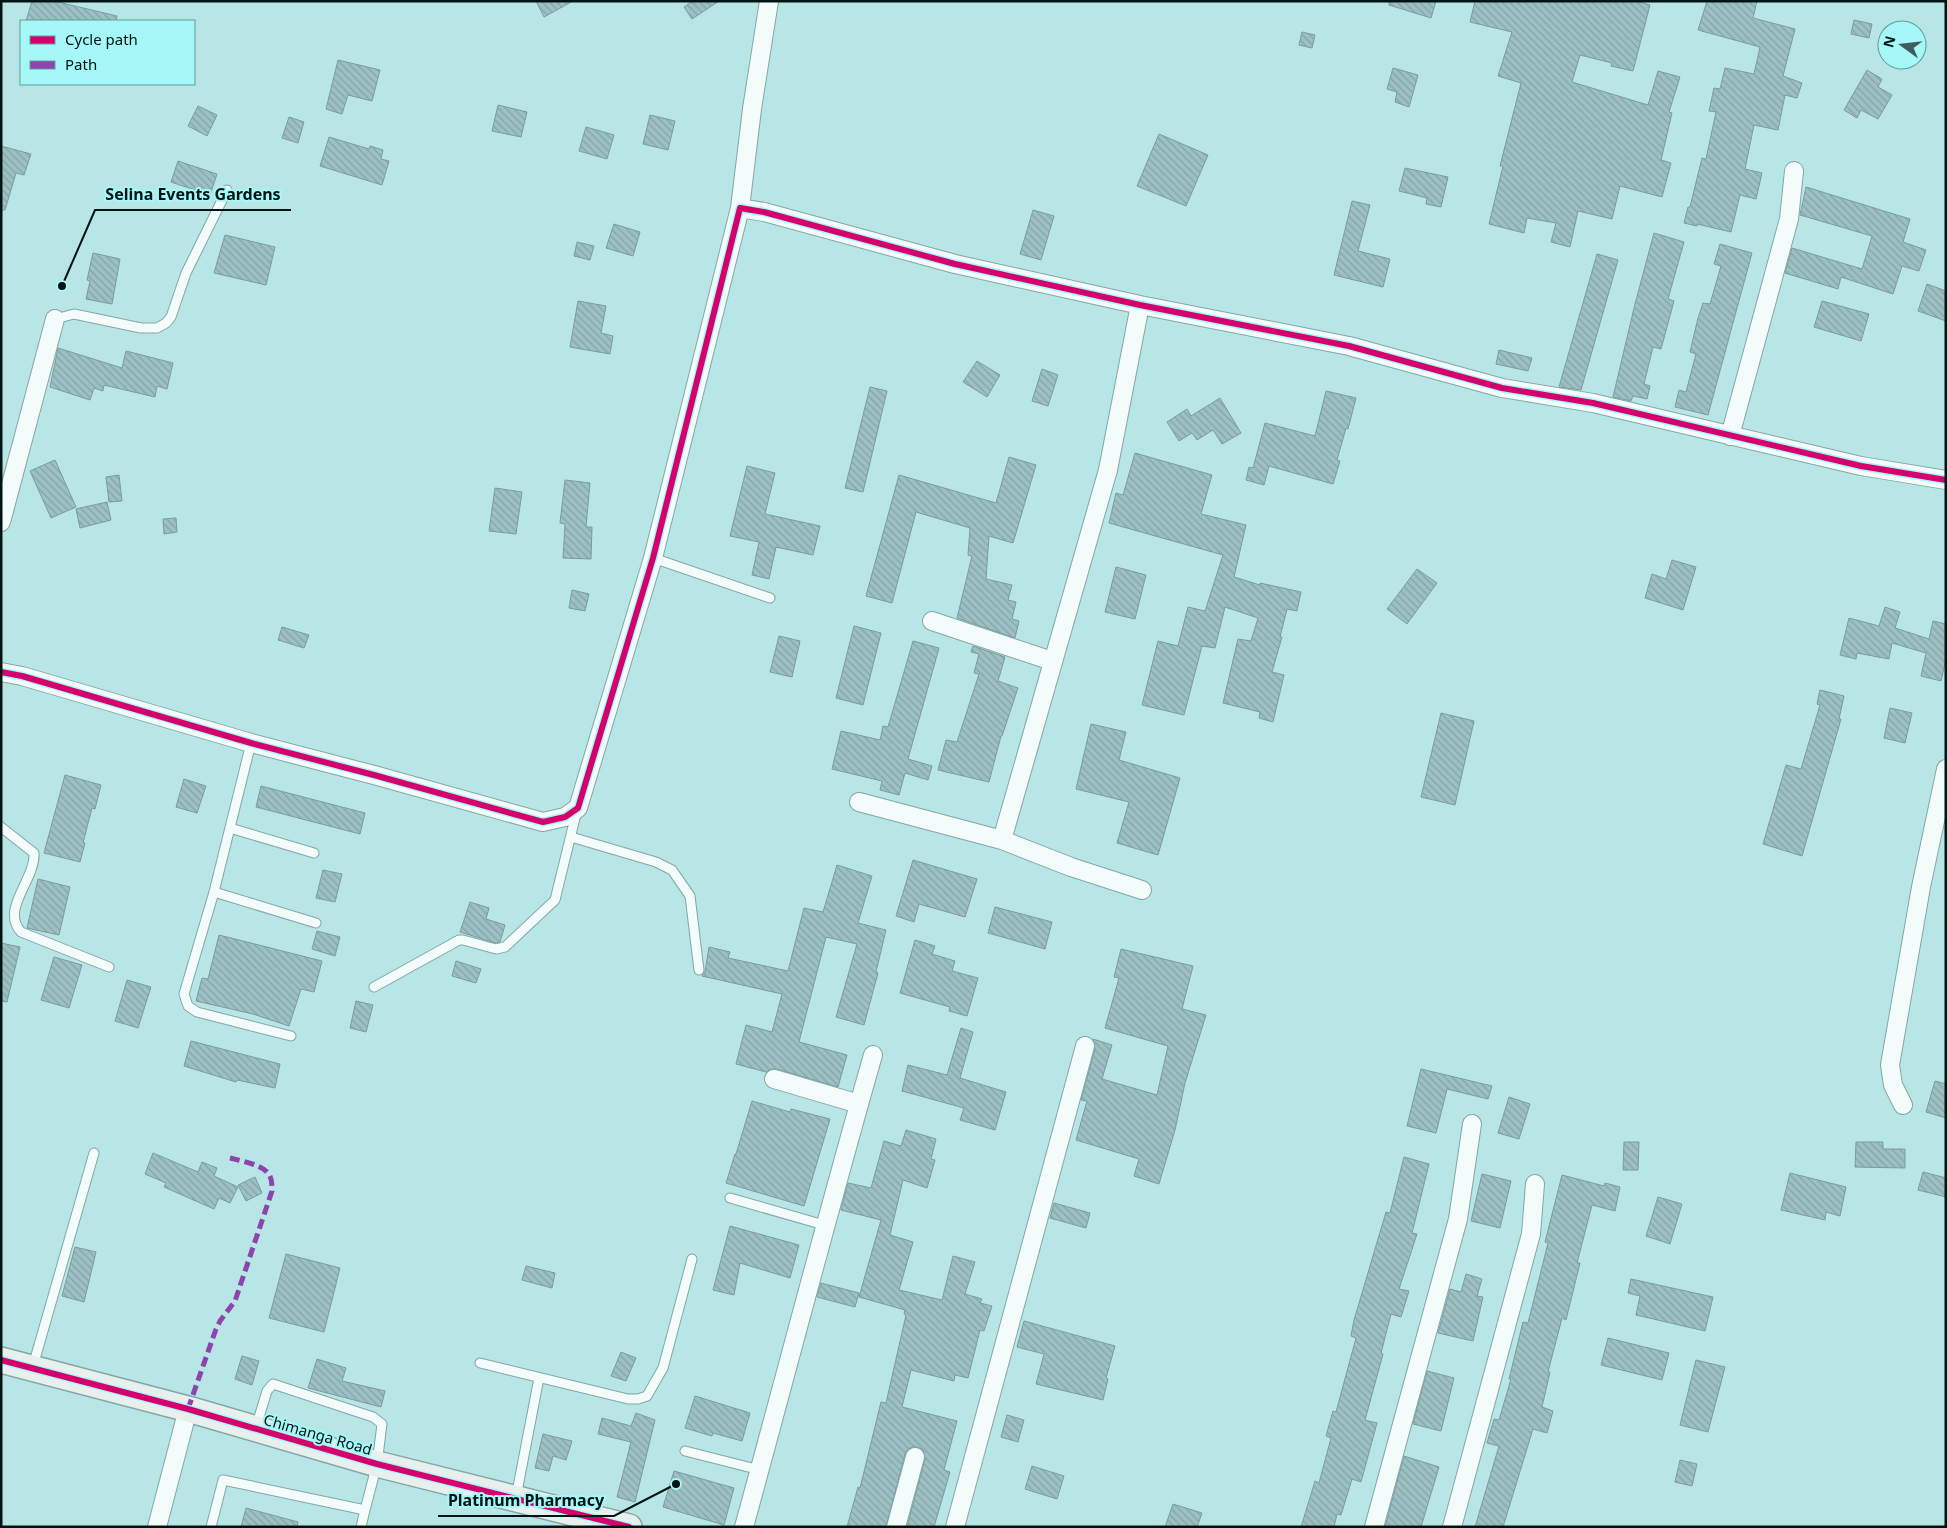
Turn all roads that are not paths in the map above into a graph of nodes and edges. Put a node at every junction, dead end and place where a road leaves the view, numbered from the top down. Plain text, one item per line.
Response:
1 (769, 1) edge
2 (1794, 171) dead end
3 (226, 190) dead end
4 (740, 208) junction
5 (1140, 305) junction
6 (54, 319) joint
7 (1730, 436) junction
8 (1946, 480) edge
9 (1, 522) edge
10 (653, 558) junction
11 (770, 598) dead end
12 (932, 621) dead end
13 (1052, 661) junction
14 (1, 672) edge
15 (251, 743) junction
16 (1946, 769) edge
17 (860, 802) dead end
18 (578, 808) junction
19 (1, 827) edge
20 (230, 828) junction
21 (571, 837) junction
22 (1002, 840) junction
23 (314, 853) dead end
24 (1142, 890) dead end
25 (214, 892) junction
26 (316, 922) dead end
27 (109, 967) dead end
28 (699, 970) dead end
29 (374, 987) dead end
30 (291, 1036) dead end
31 (1085, 1046) dead end
32 (873, 1056) dead end
33 (774, 1079) dead end
34 (859, 1104) junction
35 (1902, 1104) dead end
36 (1472, 1124) dead end
37 (94, 1154) dead end
38 (1535, 1184) dead end
39 (730, 1198) dead end
40 (824, 1225) junction
41 (692, 1259) dead end
42 (1, 1360) edge
43 (480, 1363) dead end
44 (32, 1369) junction
45 (540, 1378) junction
46 (188, 1410) junction
47 (256, 1429) junction
48 (685, 1451) dead end
49 (915, 1457) dead end
50 (377, 1464) junction
51 (760, 1470) junction
52 (515, 1500) junction
53 (365, 1510) junction
54 (585, 1521) edge
55 (157, 1527) edge
56 (211, 1527) edge
57 (361, 1527) edge
58 (629, 1527) edge
59 (744, 1527) edge
60 (896, 1527) edge
61 (955, 1527) edge
62 (1374, 1527) edge
63 (1452, 1527) edge

1 - 4 street
2 - 7 street
3 - 6 lane
4 - 5 street
4 - 10 street
5 - 7 street
5 - 13 street
6 - 9 street
7 - 8 street
10 - 11 lane
10 - 18 street
12 - 13 street
13 - 22 street
14 - 15 street
15 - 18 street
15 - 20 lane
16 - 35 street
17 - 22 street
18 - 21 lane
19 - 27 lane
20 - 23 lane
20 - 25 lane
21 - 28 lane
21 - 29 lane
22 - 24 street
25 - 26 lane
25 - 30 lane
31 - 61 street
32 - 34 street
33 - 34 street
34 - 40 street
36 - 62 street
37 - 44 lane
38 - 63 street
39 - 40 lane
40 - 51 street
41 - 45 lane
42 - 44 street, Chimanga Road
43 - 45 lane
44 - 46 street, Chimanga Road
45 - 52 lane
46 - 47 street, Chimanga Road
46 - 55 street
47 - 50 street, Chimanga Road
47 - 50 lane
48 - 51 lane
49 - 60 street
50 - 52 street, Chimanga Road
50 - 53 lane
51 - 59 street
52 - 54 street, Chimanga Road
53 - 56 lane
53 - 57 lane
54 - 58 street, Chimanga Road

